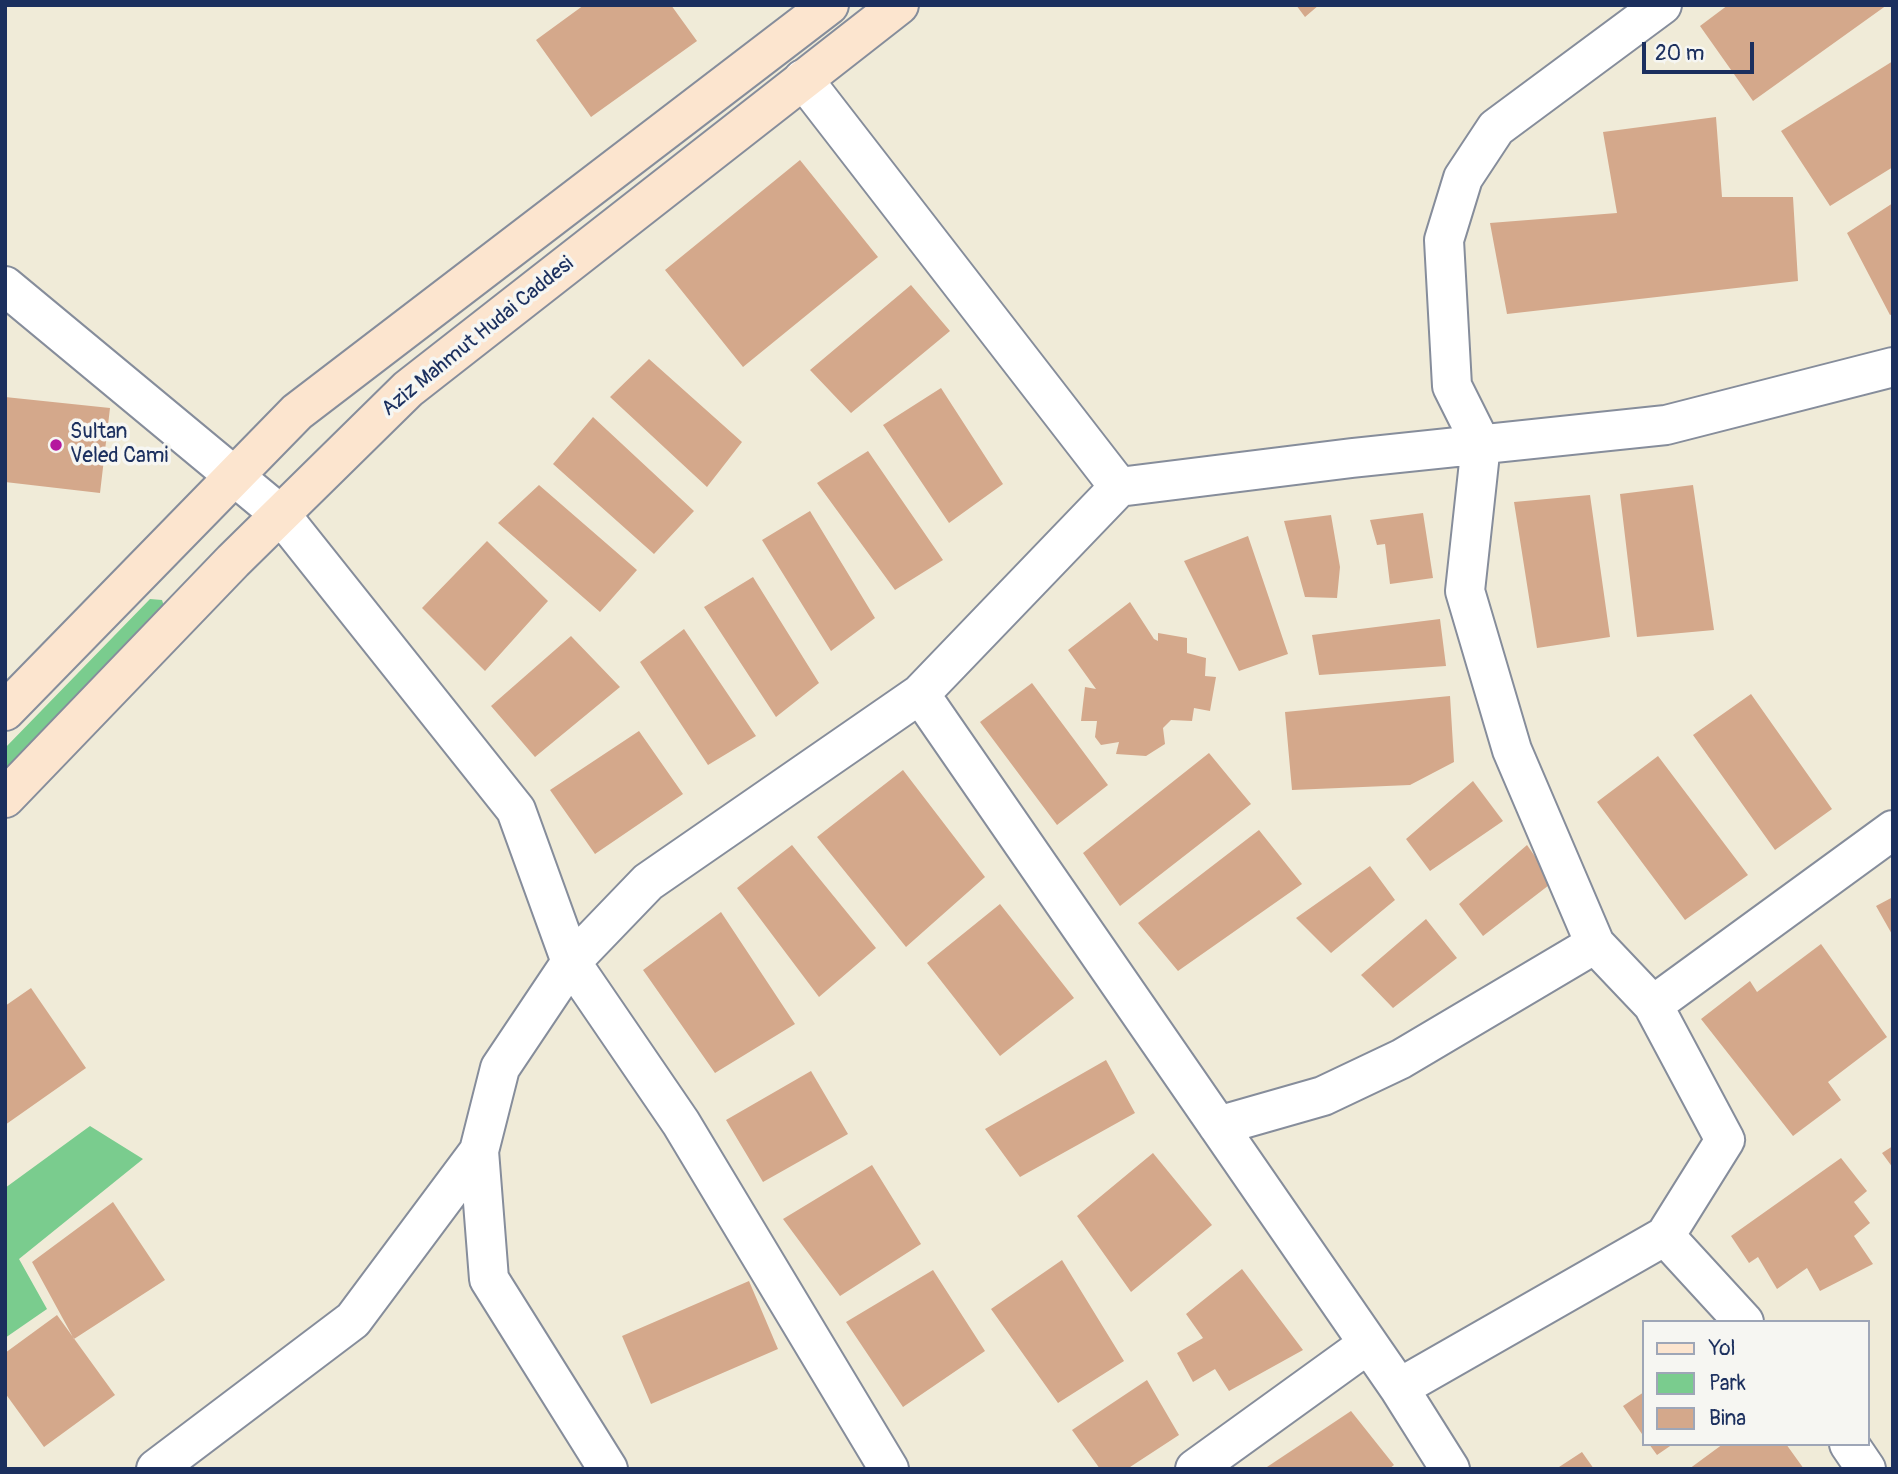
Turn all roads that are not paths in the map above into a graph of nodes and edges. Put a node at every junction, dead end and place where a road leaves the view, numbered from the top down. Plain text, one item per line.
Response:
1 (899, 5) edge
2 (1661, 5) edge
3 (810, 11) edge
4 (803, 79) junction
5 (5, 286) edge
6 (1893, 367) edge
7 (1481, 444) junction
8 (234, 476) junction
9 (1119, 487) junction
10 (281, 514) junction
11 (920, 694) junction
12 (5, 710) edge
13 (5, 798) edge
14 (1893, 830) edge
15 (1595, 944) junction
16 (571, 962) junction
17 (1653, 1006) junction
18 (1218, 1126) junction
19 (480, 1152) junction
20 (1665, 1236) junction
21 (1742, 1320) edge
22 (1368, 1344) junction
23 (1399, 1388) junction
24 (1850, 1446) edge
25 (173, 1464) edge
26 (608, 1469) edge
27 (889, 1469) edge
28 (1195, 1469) edge
29 (1450, 1469) edge
30 (1866, 1469) edge

1 - 4 street, Aziz Mahmut Hudai Caddesi
2 - 7 street
3 - 8 street
4 - 9 street
4 - 10 street, Aziz Mahmut Hudai Caddesi
5 - 8 street
6 - 7 street
7 - 9 street
7 - 15 street
8 - 10 street
8 - 12 street
9 - 11 street
10 - 13 street, Aziz Mahmut Hudai Caddesi
10 - 16 street
11 - 16 street
11 - 18 street
14 - 17 street
15 - 17 street
15 - 18 street
16 - 19 street
16 - 27 street
17 - 20 street
18 - 22 street
19 - 25 street
19 - 26 street
20 - 21 street
20 - 23 street
22 - 23 street
22 - 28 street
23 - 29 street
24 - 30 street

